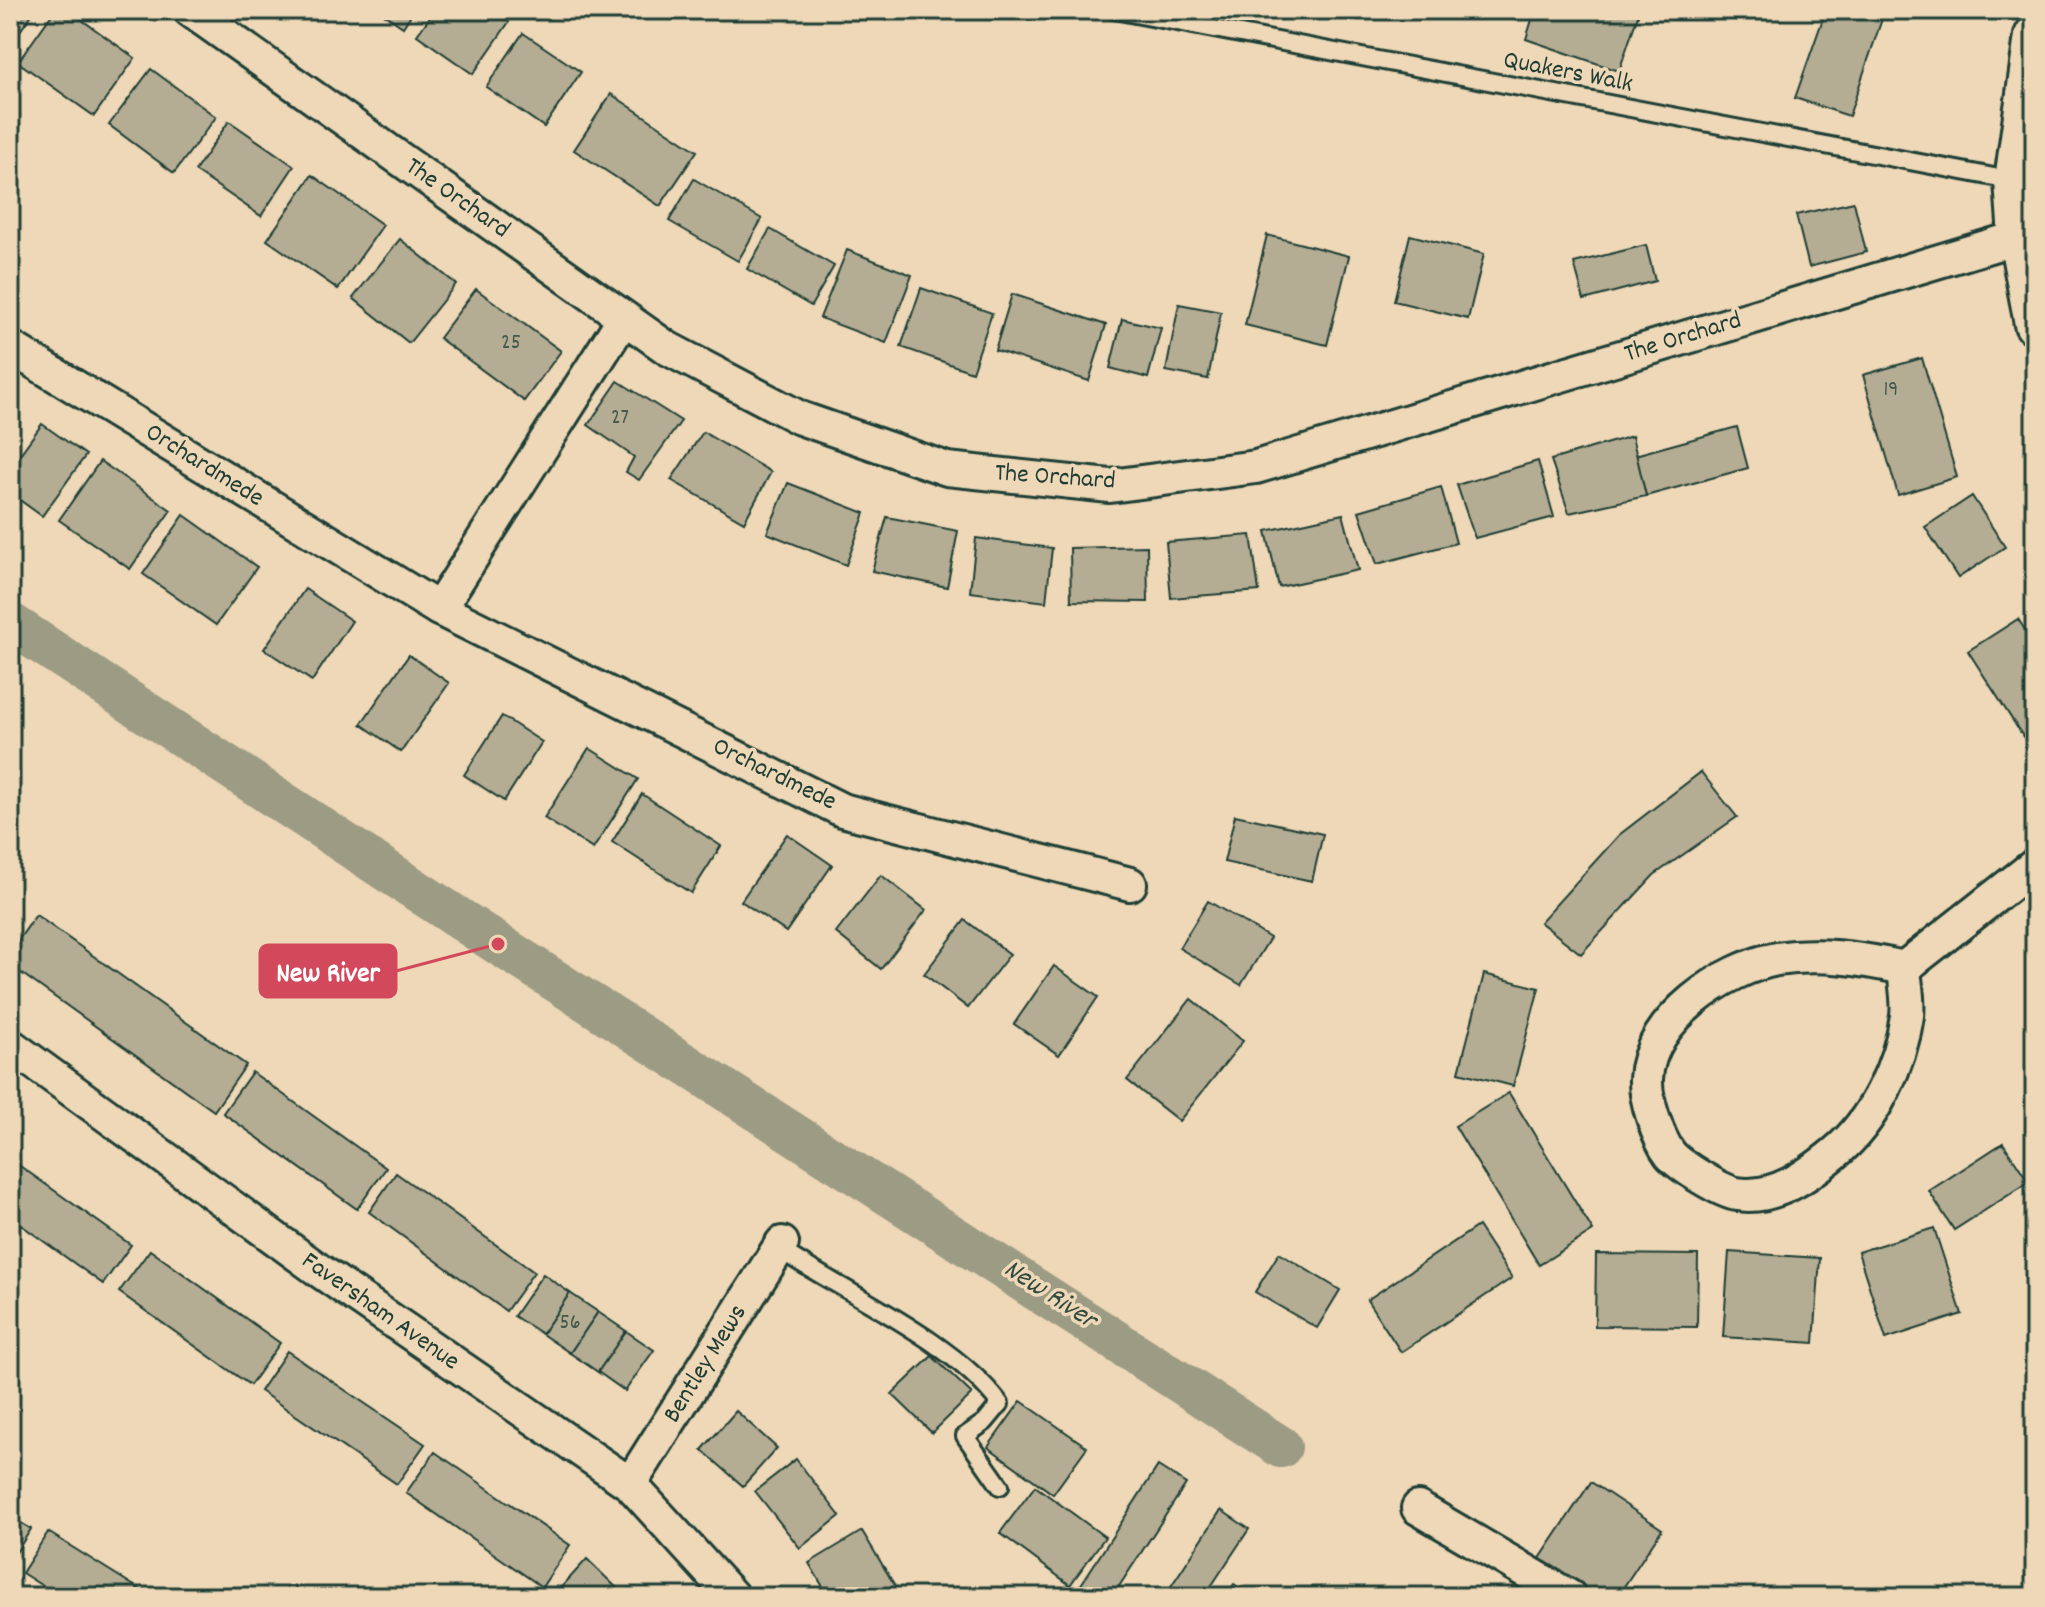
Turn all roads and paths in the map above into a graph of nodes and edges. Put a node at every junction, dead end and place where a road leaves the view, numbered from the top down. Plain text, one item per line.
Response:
1 (190, 10) edge
2 (1114, 10) edge
3 (2035, 36) edge
4 (2015, 181) junction
5 (2019, 237) junction
6 (624, 318) junction
7 (2035, 324) edge
8 (10, 347) edge
9 (439, 609) junction
10 (2035, 865) edge
11 (1130, 884) dead end
12 (1904, 968) junction
13 (10, 1045) edge
14 (780, 1246) joint
15 (630, 1484) junction
16 (1000, 1486) dead end
17 (1418, 1508) dead end
18 (733, 1597) edge
19 (1570, 1597) edge

1 - 6 street, The Orchard
2 - 4 lane, Quakers Walk
3 - 4 street
4 - 5 street
5 - 6 street, The Orchard
5 - 7 street
6 - 9 street
8 - 9 street, Orchardmede
9 - 11 street, Orchardmede
10 - 12 street
12 - 12 street
13 - 15 street, Faversham Avenue
14 - 15 street, Bentley Mews
14 - 16 lane
15 - 18 street, Faversham Avenue
17 - 19 street

